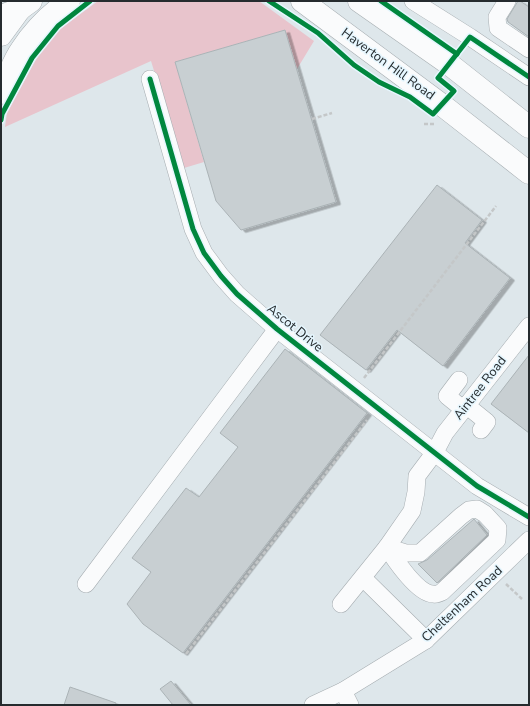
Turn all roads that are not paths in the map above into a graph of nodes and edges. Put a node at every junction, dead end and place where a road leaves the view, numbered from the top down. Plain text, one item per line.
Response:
1 (69, 1) edge
2 (302, 1) edge
3 (359, 1) edge
4 (507, 1) edge
5 (421, 3) edge
6 (17, 9) edge
7 (1, 34) edge
8 (529, 49) edge
9 (529, 77) edge
10 (150, 79) dead end
11 (1, 93) edge
12 (529, 127) edge
13 (529, 173) edge
14 (529, 326) edge
15 (277, 329) junction
16 (459, 380) dead end
17 (465, 407) junction
18 (481, 430) dead end
19 (435, 452) junction
20 (529, 517) edge
21 (529, 540) edge
22 (387, 547) junction
23 (363, 578) junction
24 (86, 584) dead end
25 (341, 604) dead end
26 (426, 640) junction
27 (347, 698) edge
28 (313, 705) edge

1 - 11 main road
2 - 13 main road, Haverton Hill Road
3 - 12 main road
4 - 8 street
5 - 9 street
6 - 7 main road
10 - 15 street, Ascot Drive
14 - 17 street, Aintree Road
15 - 19 street, Ascot Drive
15 - 24 street
16 - 17 street
17 - 18 street
17 - 19 street, Aintree Road
19 - 20 street, Ascot Drive
19 - 22 street, Aintree Road
21 - 26 street, Cheltenham Road
22 - 22 street
22 - 23 street, Aintree Road
23 - 25 street, Aintree Road
23 - 26 street
26 - 27 street, Cheltenham Road
27 - 28 street, Cheltenham Road

